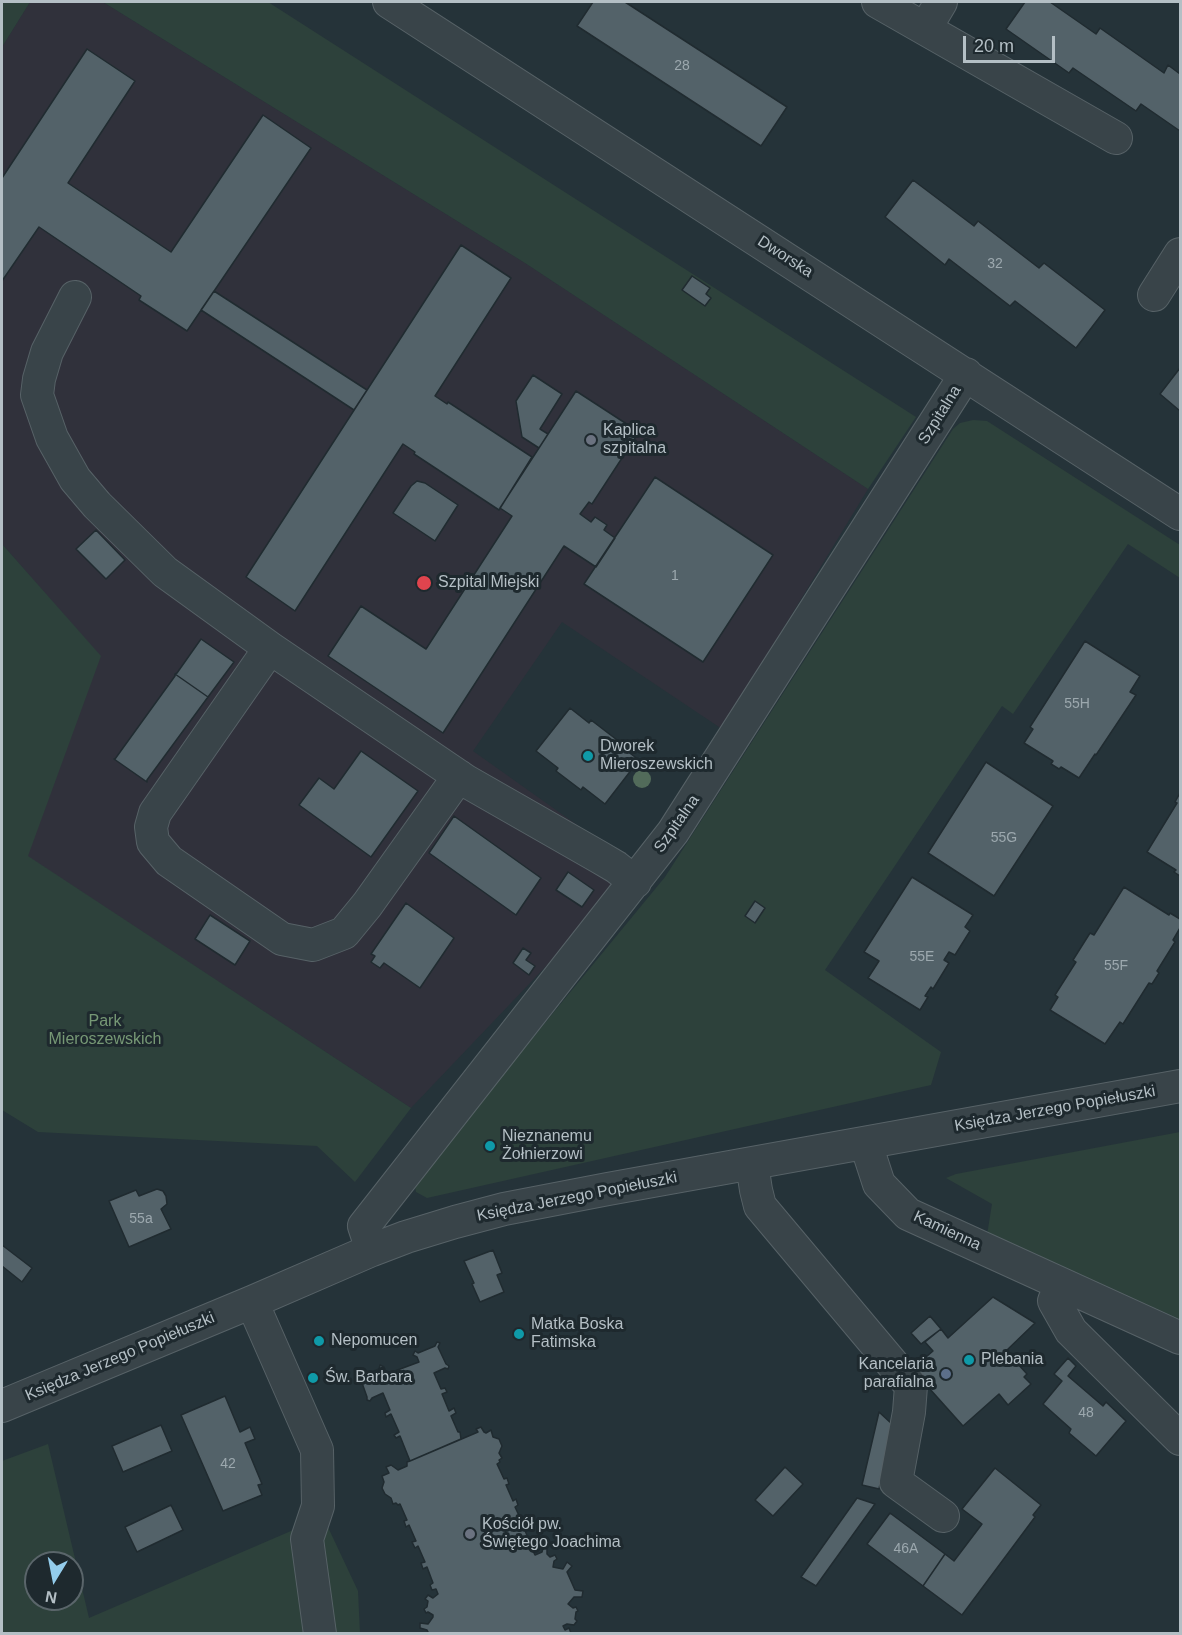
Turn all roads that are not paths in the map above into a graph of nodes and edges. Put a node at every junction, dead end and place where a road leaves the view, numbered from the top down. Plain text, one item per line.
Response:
1 (389, 2) edge
2 (878, 2) edge
3 (941, 2) edge
4 (925, 29) junction
5 (1116, 138) dead end
6 (1180, 254) edge
7 (1154, 295) dead end
8 (75, 297) dead end
9 (966, 374) junction
10 (1180, 514) edge
11 (270, 648) junction
12 (459, 776) junction
13 (635, 882) junction
14 (1180, 1086) edge
15 (866, 1144) junction
16 (752, 1164) junction
17 (372, 1250) junction
18 (1061, 1284) junction
19 (252, 1302) junction
20 (1180, 1338) edge
21 (2, 1406) edge
22 (1180, 1439) edge
23 (943, 1516) dead end
24 (320, 1634) edge

1 - 9 street, Dworska
2 - 4 street
3 - 4 street
4 - 5 street
6 - 7 street
8 - 11 street
9 - 10 street, Dworska
9 - 13 street, Szpitalna
11 - 12 street
11 - 12 street
12 - 13 street
13 - 17 street, Szpitalna
14 - 15 street, Księdza Jerzego Popiełuszki
15 - 16 street, Księdza Jerzego Popiełuszki
15 - 18 street, Kamienna
16 - 17 street, Księdza Jerzego Popiełuszki
16 - 23 street
17 - 19 street, Księdza Jerzego Popiełuszki
18 - 20 street, Kamienna
18 - 22 street
19 - 21 street, Księdza Jerzego Popiełuszki
19 - 24 street

